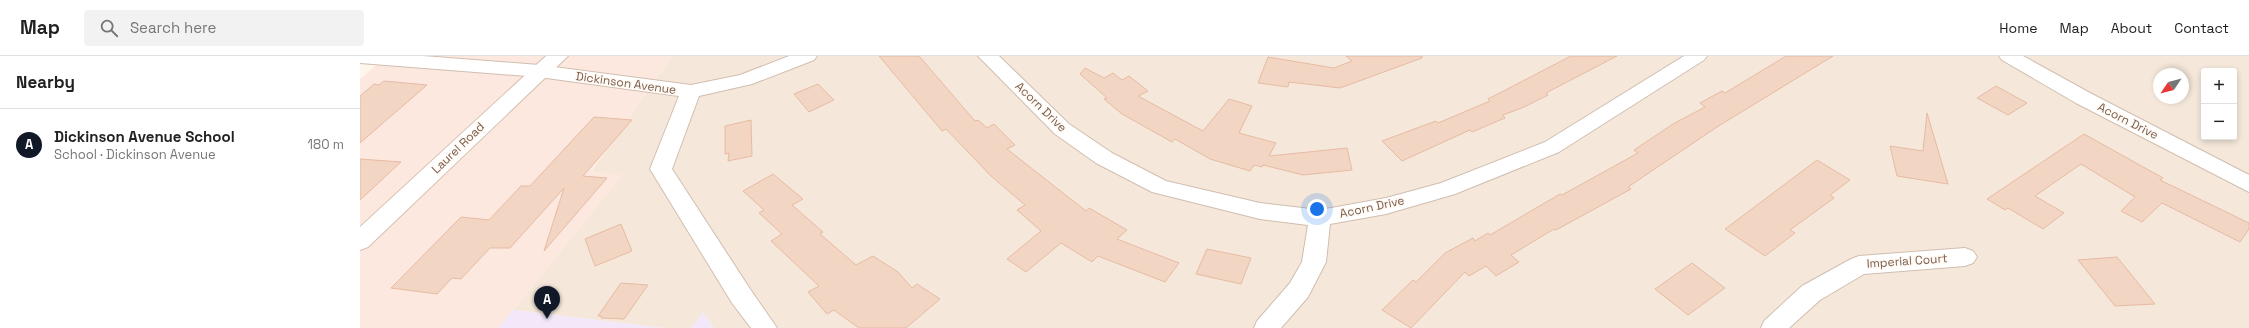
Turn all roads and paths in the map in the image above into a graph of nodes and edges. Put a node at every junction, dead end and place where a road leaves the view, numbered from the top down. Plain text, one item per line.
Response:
1 (558, 56) edge
2 (806, 56) edge
3 (988, 56) edge
4 (1697, 56) edge
5 (2008, 56) edge
6 (360, 57) edge
7 (539, 71) junction
8 (691, 91) junction
9 (2249, 184) edge
10 (1320, 218) junction
11 (360, 241) edge
12 (1965, 257) dead end
13 (765, 328) edge
14 (1266, 328) edge
15 (1773, 328) edge

1 - 7 street, Laurel Road
2 - 8 street
3 - 10 street, Acorn Drive
4 - 10 street, Acorn Drive
5 - 9 street, Acorn Drive
6 - 7 street, Dickinson Avenue
7 - 8 street, Dickinson Avenue
7 - 11 street, Laurel Road
8 - 13 street, Dickinson Avenue
10 - 14 street
12 - 15 street, Imperial Court

